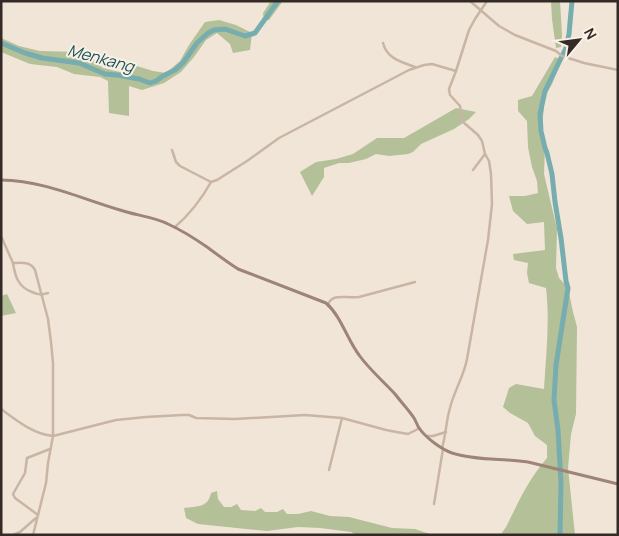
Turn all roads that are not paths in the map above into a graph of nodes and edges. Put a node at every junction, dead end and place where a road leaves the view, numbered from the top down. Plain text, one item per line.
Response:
1 (470, 1) edge
2 (487, 1) edge
3 (482, 11) junction
4 (384, 43) dead end
5 (417, 68) junction
6 (618, 70) edge
7 (456, 71) junction
8 (172, 150) dead end
9 (485, 154) junction
10 (473, 170) dead end
11 (1, 180) edge
12 (211, 182) junction
13 (175, 228) junction
14 (1, 236) edge
15 (13, 263) junction
16 (415, 282) dead end
17 (48, 293) dead end
18 (41, 295) junction
19 (328, 305) junction
20 (1, 409) edge
21 (342, 418) junction
22 (420, 428) junction
23 (446, 432) junction
24 (424, 434) junction
25 (53, 436) junction
26 (50, 449) junction
27 (442, 449) junction
28 (329, 470) dead end
29 (618, 484) edge
30 (434, 504) dead end
31 (38, 516) junction
32 (13, 535) edge
33 (33, 535) edge

1 - 3 street
2 - 3 street
3 - 6 street
3 - 7 street
4 - 5 street
5 - 7 street
5 - 12 street
7 - 9 street
8 - 12 street
9 - 10 street
9 - 23 street
11 - 13 street
12 - 13 street
13 - 19 street
14 - 15 street
15 - 18 street
15 - 18 street
16 - 19 street
17 - 18 street
18 - 25 street
19 - 22 street
20 - 25 street
21 - 22 street
21 - 25 street
21 - 28 street
22 - 24 street
23 - 24 street
23 - 27 street
24 - 27 street
25 - 26 street
26 - 31 street
26 - 31 street
27 - 29 street
27 - 30 street
31 - 32 street
31 - 33 street

